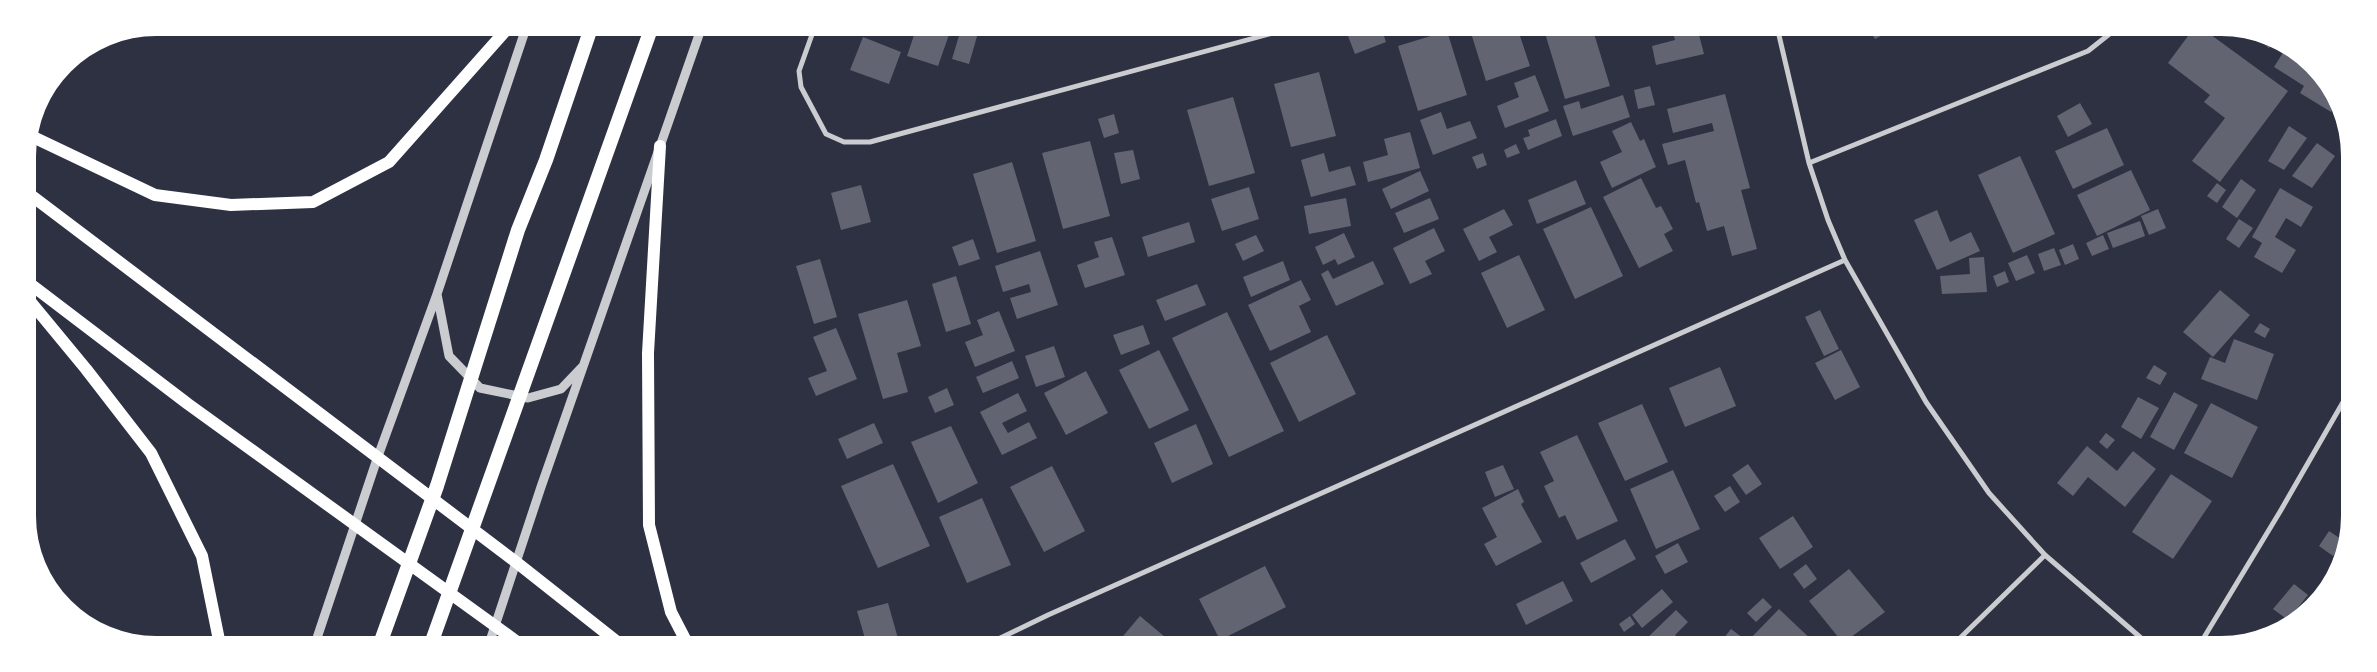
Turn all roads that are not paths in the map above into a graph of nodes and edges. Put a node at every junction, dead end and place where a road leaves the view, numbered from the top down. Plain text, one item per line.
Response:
1 (501, 36) edge
2 (523, 36) edge
3 (588, 36) edge
4 (648, 36) edge
5 (699, 36) edge
6 (812, 36) edge
7 (1262, 36) edge
8 (1779, 36) edge
9 (2107, 36) edge
10 (38, 139) edge
11 (660, 146) junction
12 (1809, 163) junction
13 (37, 200) edge
14 (1845, 260) junction
15 (37, 290) edge
16 (437, 294) junction
17 (37, 309) edge
18 (584, 365) junction
19 (2341, 406) edge
20 (377, 459) junction
21 (355, 523) junction
22 (2045, 555) junction
23 (516, 562) junction
24 (495, 624) junction
25 (1963, 635) edge
26 (2138, 635) edge
27 (2205, 635) edge
28 (218, 636) edge
29 (317, 636) edge
30 (383, 636) edge
31 (434, 636) edge
32 (492, 636) edge
33 (510, 636) edge
34 (609, 636) edge
35 (683, 636) edge
36 (1005, 636) edge

1 - 10 main road
2 - 16 street
3 - 30 highway
4 - 31 highway
5 - 11 street
6 - 7 street
8 - 12 street
9 - 12 street
11 - 18 street
11 - 35 main road
12 - 14 street
13 - 20 main road
14 - 22 street
14 - 36 street
15 - 21 main road
16 - 18 street
16 - 20 street
17 - 28 main road
18 - 23 street
19 - 27 street
20 - 21 street
20 - 23 main road
21 - 24 main road
21 - 29 street
22 - 25 street
22 - 26 street
23 - 24 street
23 - 34 main road
24 - 32 street
24 - 33 main road

